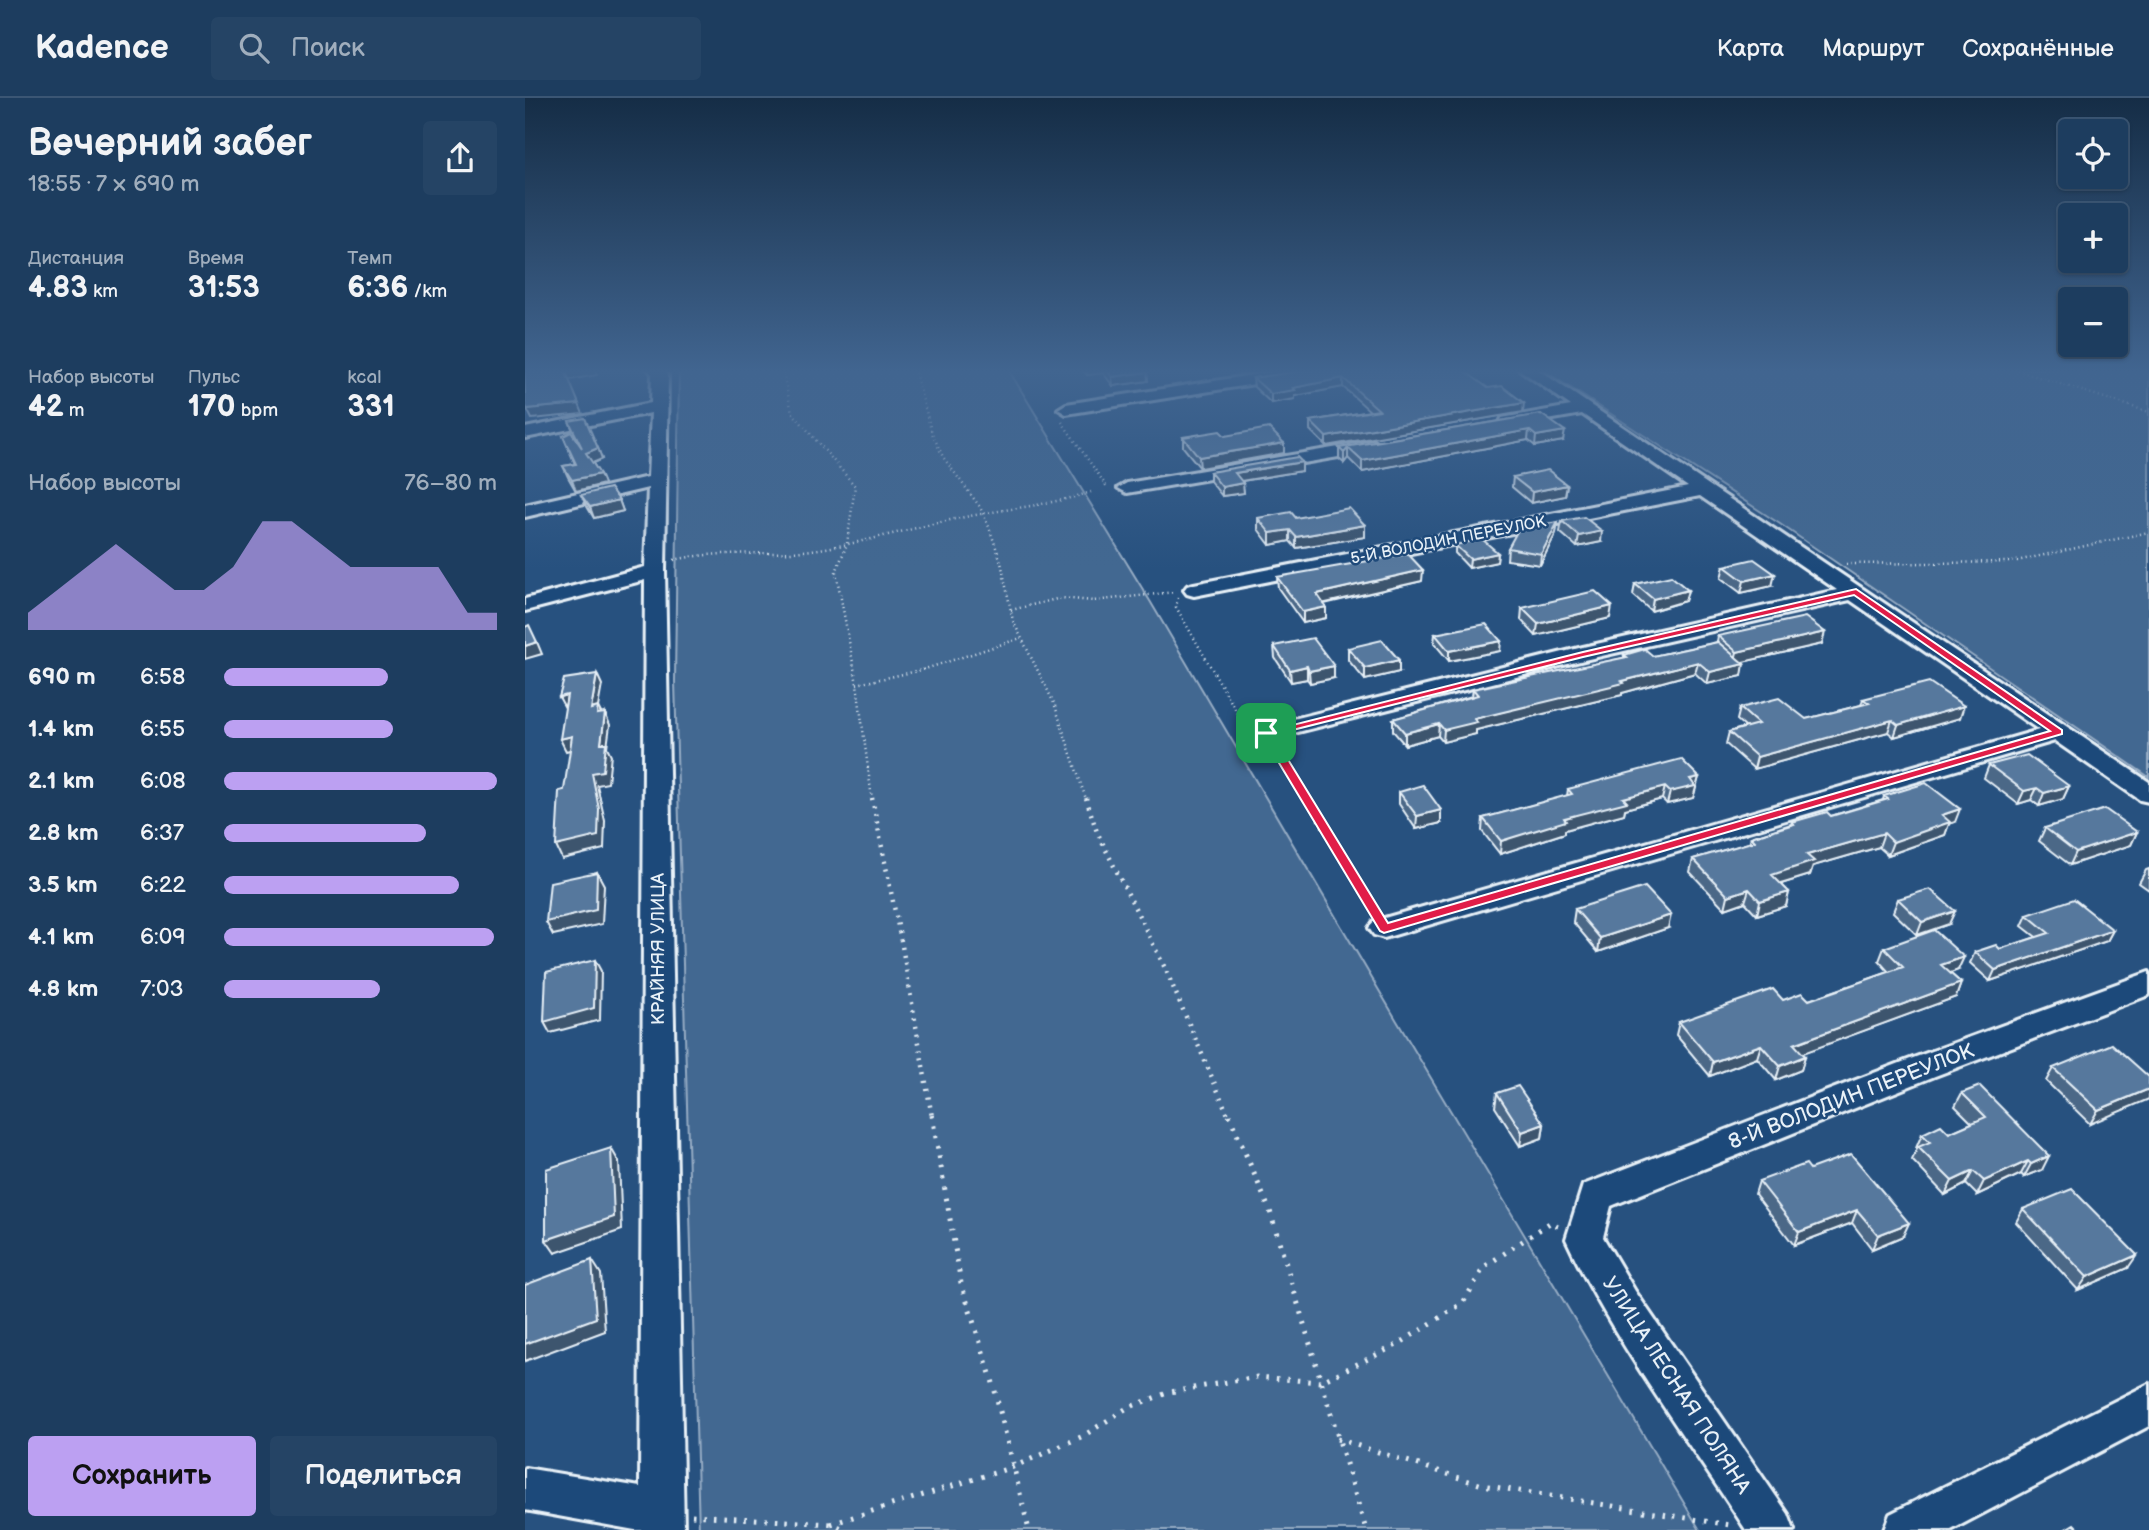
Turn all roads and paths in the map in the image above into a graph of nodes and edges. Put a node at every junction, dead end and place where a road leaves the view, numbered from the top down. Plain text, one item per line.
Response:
1 (657, 436) edge
2 (812, 436) edge
3 (933, 436) edge
4 (1071, 436) edge
5 (1623, 436) edge
6 (1394, 442) edge
7 (658, 480) junction
8 (1127, 488) joint
9 (1702, 490) junction
10 (1091, 492) dead end
11 (525, 511) edge
12 (983, 513) junction
13 (2149, 532) edge
14 (847, 544) junction
15 (1813, 564) junction
16 (655, 568) junction
17 (1195, 590) junction
18 (1856, 592) junction
19 (525, 605) edge
20 (1011, 610) junction
21 (1021, 638) junction
22 (857, 684) junction
23 (2059, 732) junction
24 (1266, 733) junction
25 (2149, 794) edge
26 (1384, 928) joint
27 (2149, 983) edge
28 (1584, 1239) junction
29 (1320, 1382) junction
30 (2149, 1404) edge
31 (1337, 1438) junction
32 (1013, 1467) junction
33 (525, 1489) edge
34 (662, 1522) edge
35 (831, 1524) junction
36 (1770, 1527) edge
37 (848, 1530) edge
38 (1029, 1530) edge
39 (1366, 1530) edge
40 (1906, 1530) edge

1 - 7 street, КРАЙНЯЯ УЛИЦА
2 - 14 path
3 - 12 path
4 - 8 path
5 - 9 street
6 - 8 street
7 - 11 street
7 - 16 street, КРАЙНЯЯ УЛИЦА
9 - 15 street
9 - 17 street, 5-Й ВОЛОДИН ПЕРЕУЛОК
10 - 12 path
12 - 14 path
12 - 20 path
13 - 15 path
14 - 16 path
14 - 22 path
15 - 18 street
16 - 19 street
16 - 34 street, КРАЙНЯЯ УЛИЦА
17 - 20 path
17 - 24 path
18 - 23 street
18 - 24 street
20 - 21 path
21 - 22 path
21 - 29 path
22 - 32 path
23 - 25 street
23 - 26 street
24 - 26 path
27 - 28 street, 8-Й ВОЛОДИН ПЕРЕУЛОК
28 - 29 path
28 - 36 street, УЛИЦА ЛЕСНАЯ ПОЛЯНА
29 - 31 path
29 - 32 path
30 - 40 street
31 - 36 path
31 - 39 path
32 - 35 path
32 - 38 path
33 - 34 street
34 - 35 path
35 - 37 path

